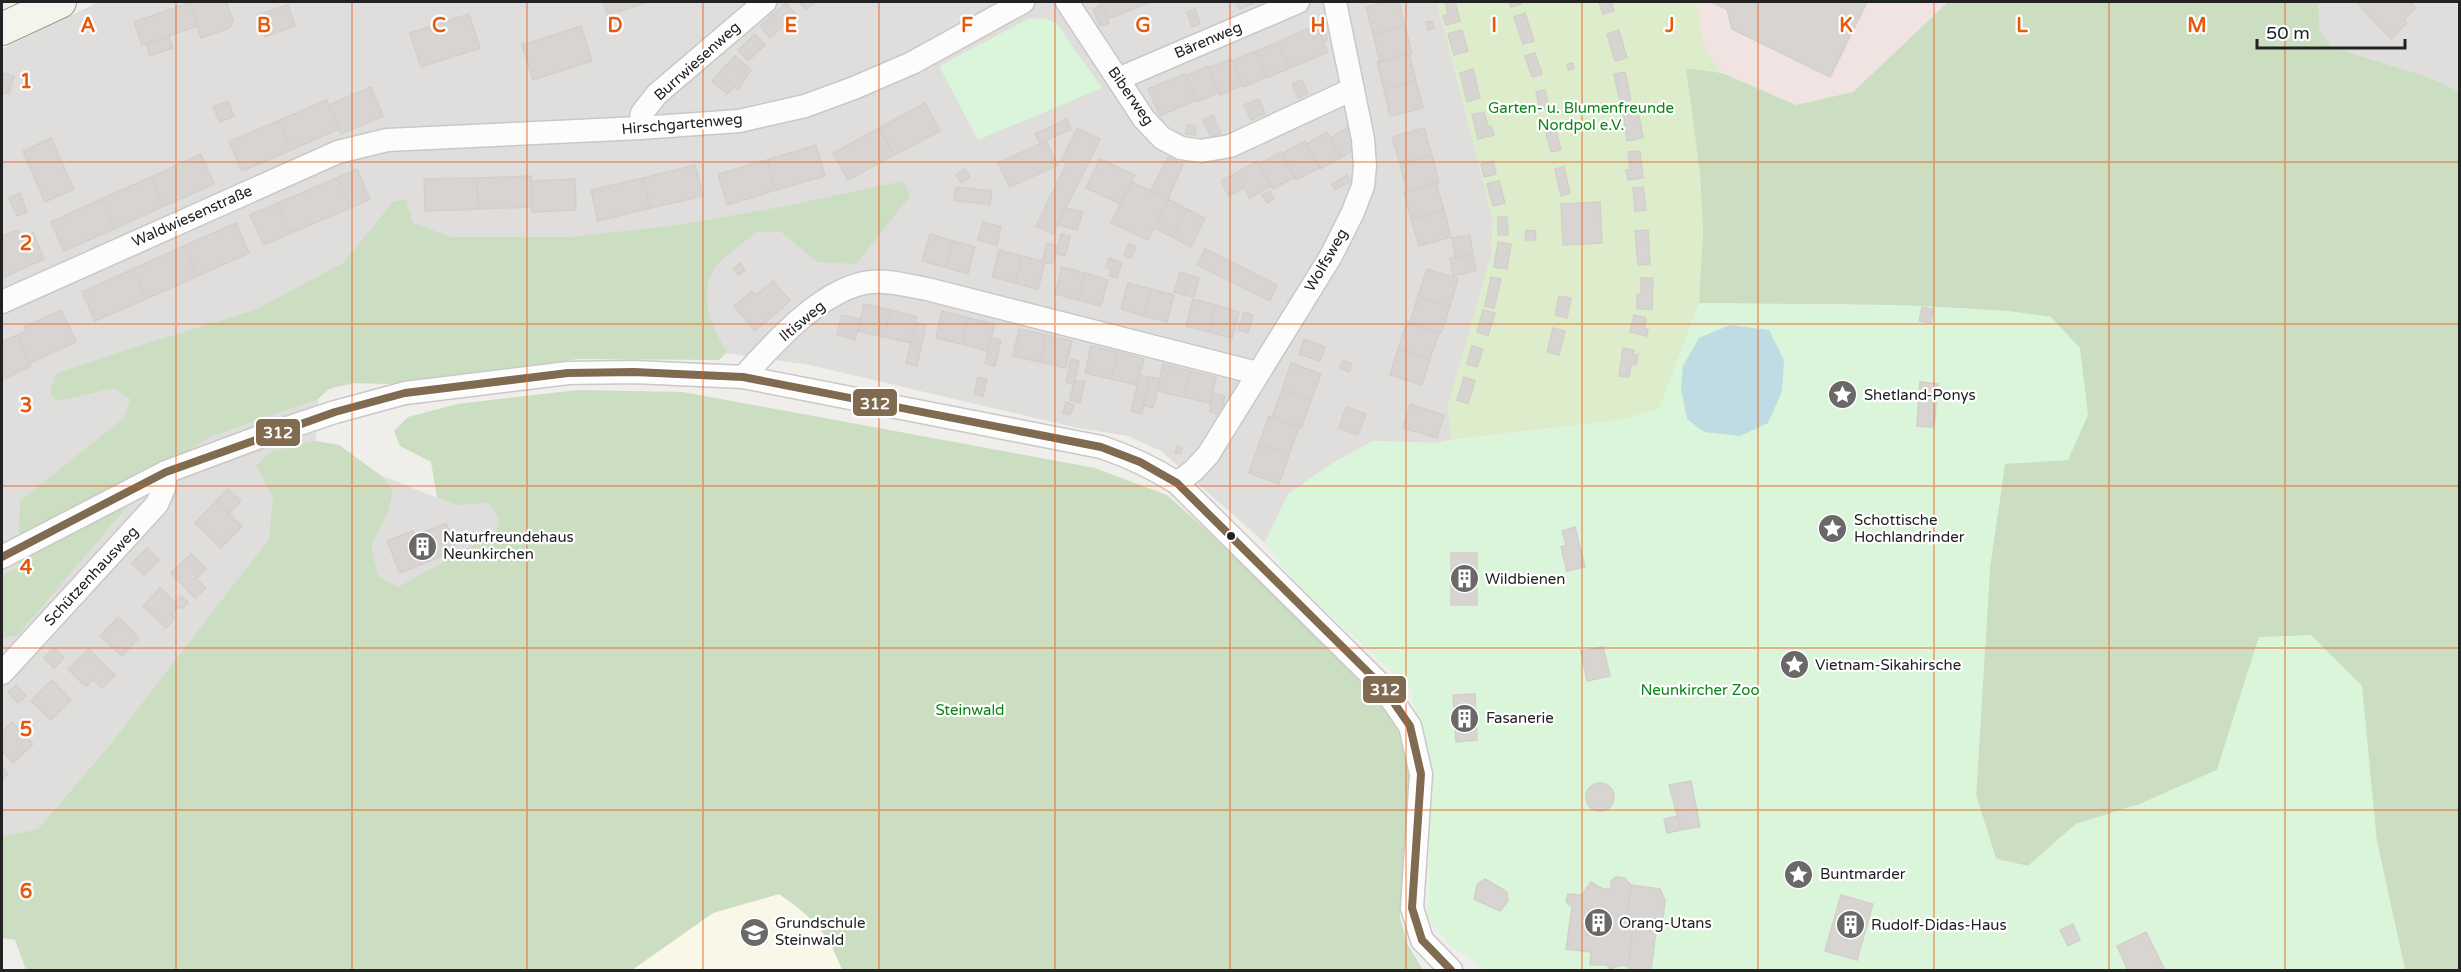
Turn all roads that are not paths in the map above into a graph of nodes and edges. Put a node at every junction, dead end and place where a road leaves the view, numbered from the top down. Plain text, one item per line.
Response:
1 (60, 2) edge
2 (765, 2) edge
3 (1023, 2) edge
4 (1067, 2) edge
5 (1298, 2) edge
6 (1335, 2) edge
7 (2, 29) edge
8 (1118, 79) junction
9 (1353, 89) junction
10 (640, 128) junction
11 (387, 140) joint
12 (2, 302) edge
13 (1257, 373) junction
14 (743, 377) junction
15 (166, 472) junction
16 (1176, 483) junction
17 (2, 557) edge
18 (2, 673) edge
19 (1451, 970) edge

1 - 7 main road
2 - 10 street, Burrwiesenweg
3 - 10 street, Hirschgartenweg
4 - 8 street, Biberweg
5 - 8 street, Bärenweg
6 - 9 street, Wolfsweg
8 - 9 street, Biberweg
9 - 13 street, Wolfsweg
10 - 11 street, Hirschgartenweg
11 - 12 street, Waldwiesenstraße
13 - 14 street, Iltisweg
13 - 16 street, Wolfsweg
14 - 15 street
14 - 16 street
15 - 17 street
15 - 18 street, Schützenhausweg
16 - 19 street

